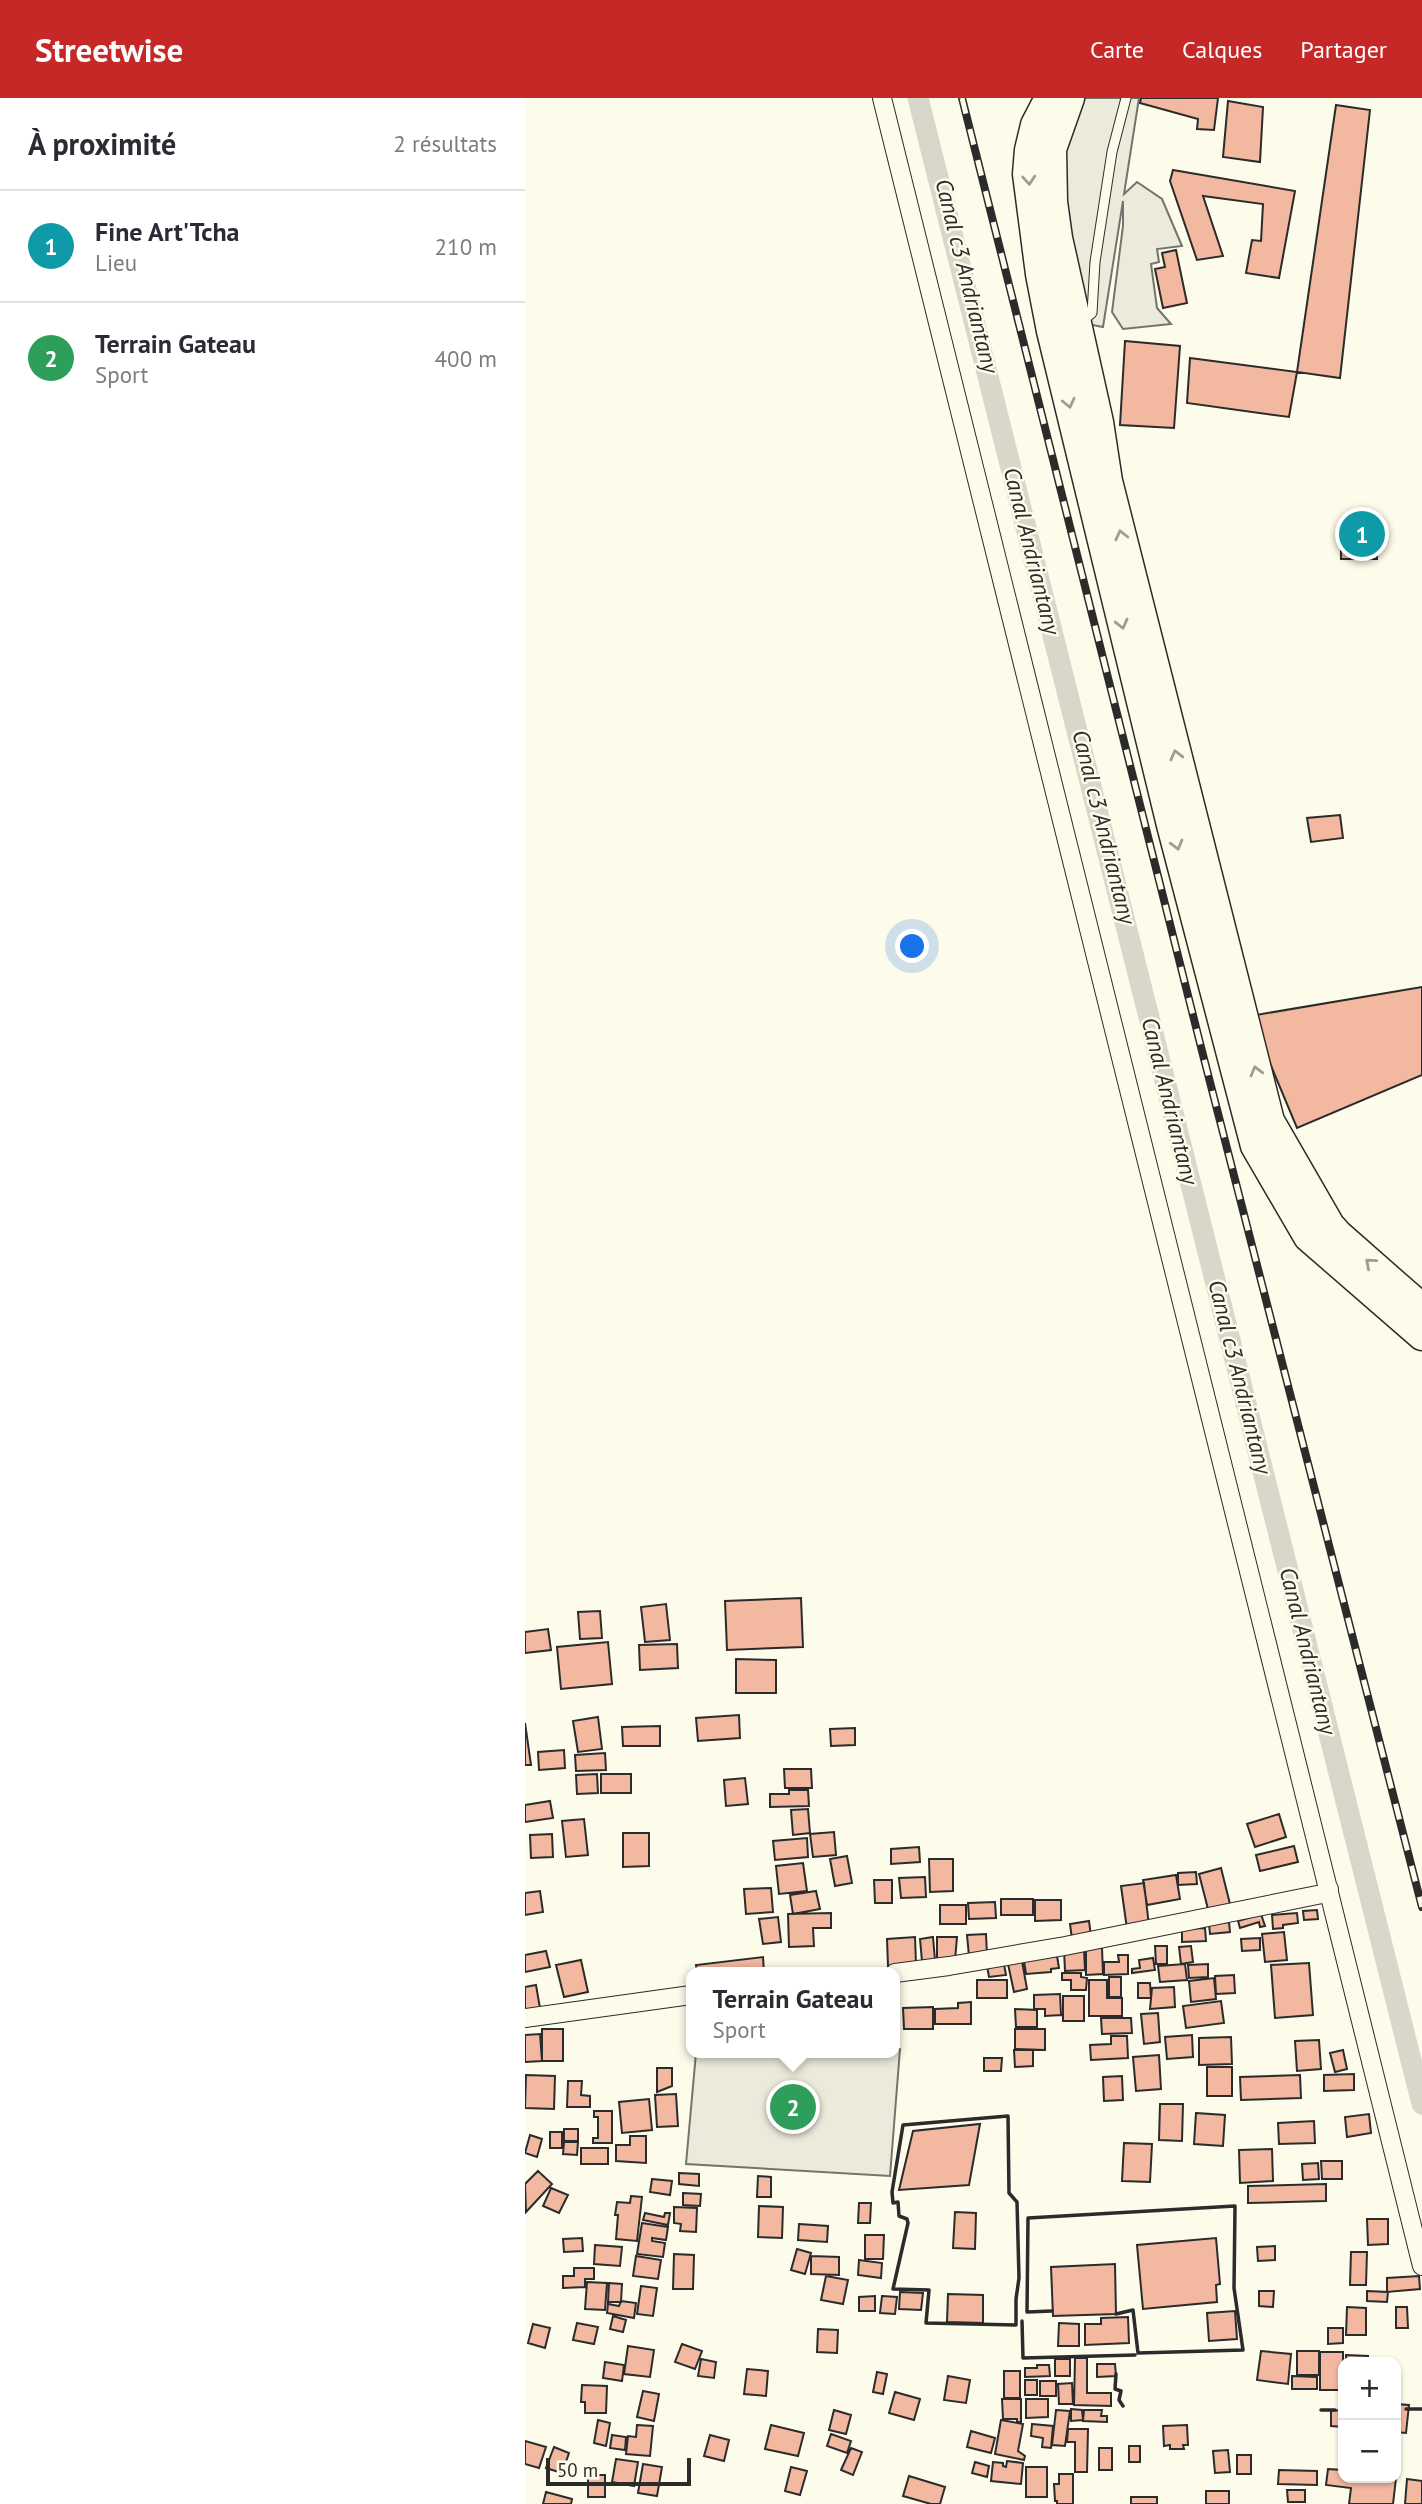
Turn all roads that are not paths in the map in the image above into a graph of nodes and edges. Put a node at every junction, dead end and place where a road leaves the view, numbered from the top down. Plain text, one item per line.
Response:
1 (882, 98) edge
2 (1049, 98) edge
3 (1070, 98) edge
4 (1126, 98) edge
5 (1064, 328) junction
6 (1422, 1308) edge
7 (1422, 1336) edge
8 (1329, 1889) junction
9 (900, 1972) edge
10 (686, 1996) edge
11 (525, 2018) edge
12 (1422, 2266) edge

1 - 8 street
2 -> 5 main road
3 - 5 main road
4 - 5 lane
6 -> 5 main road
5 -> 7 main road
8 - 9 street
8 - 12 street
10 - 11 street

